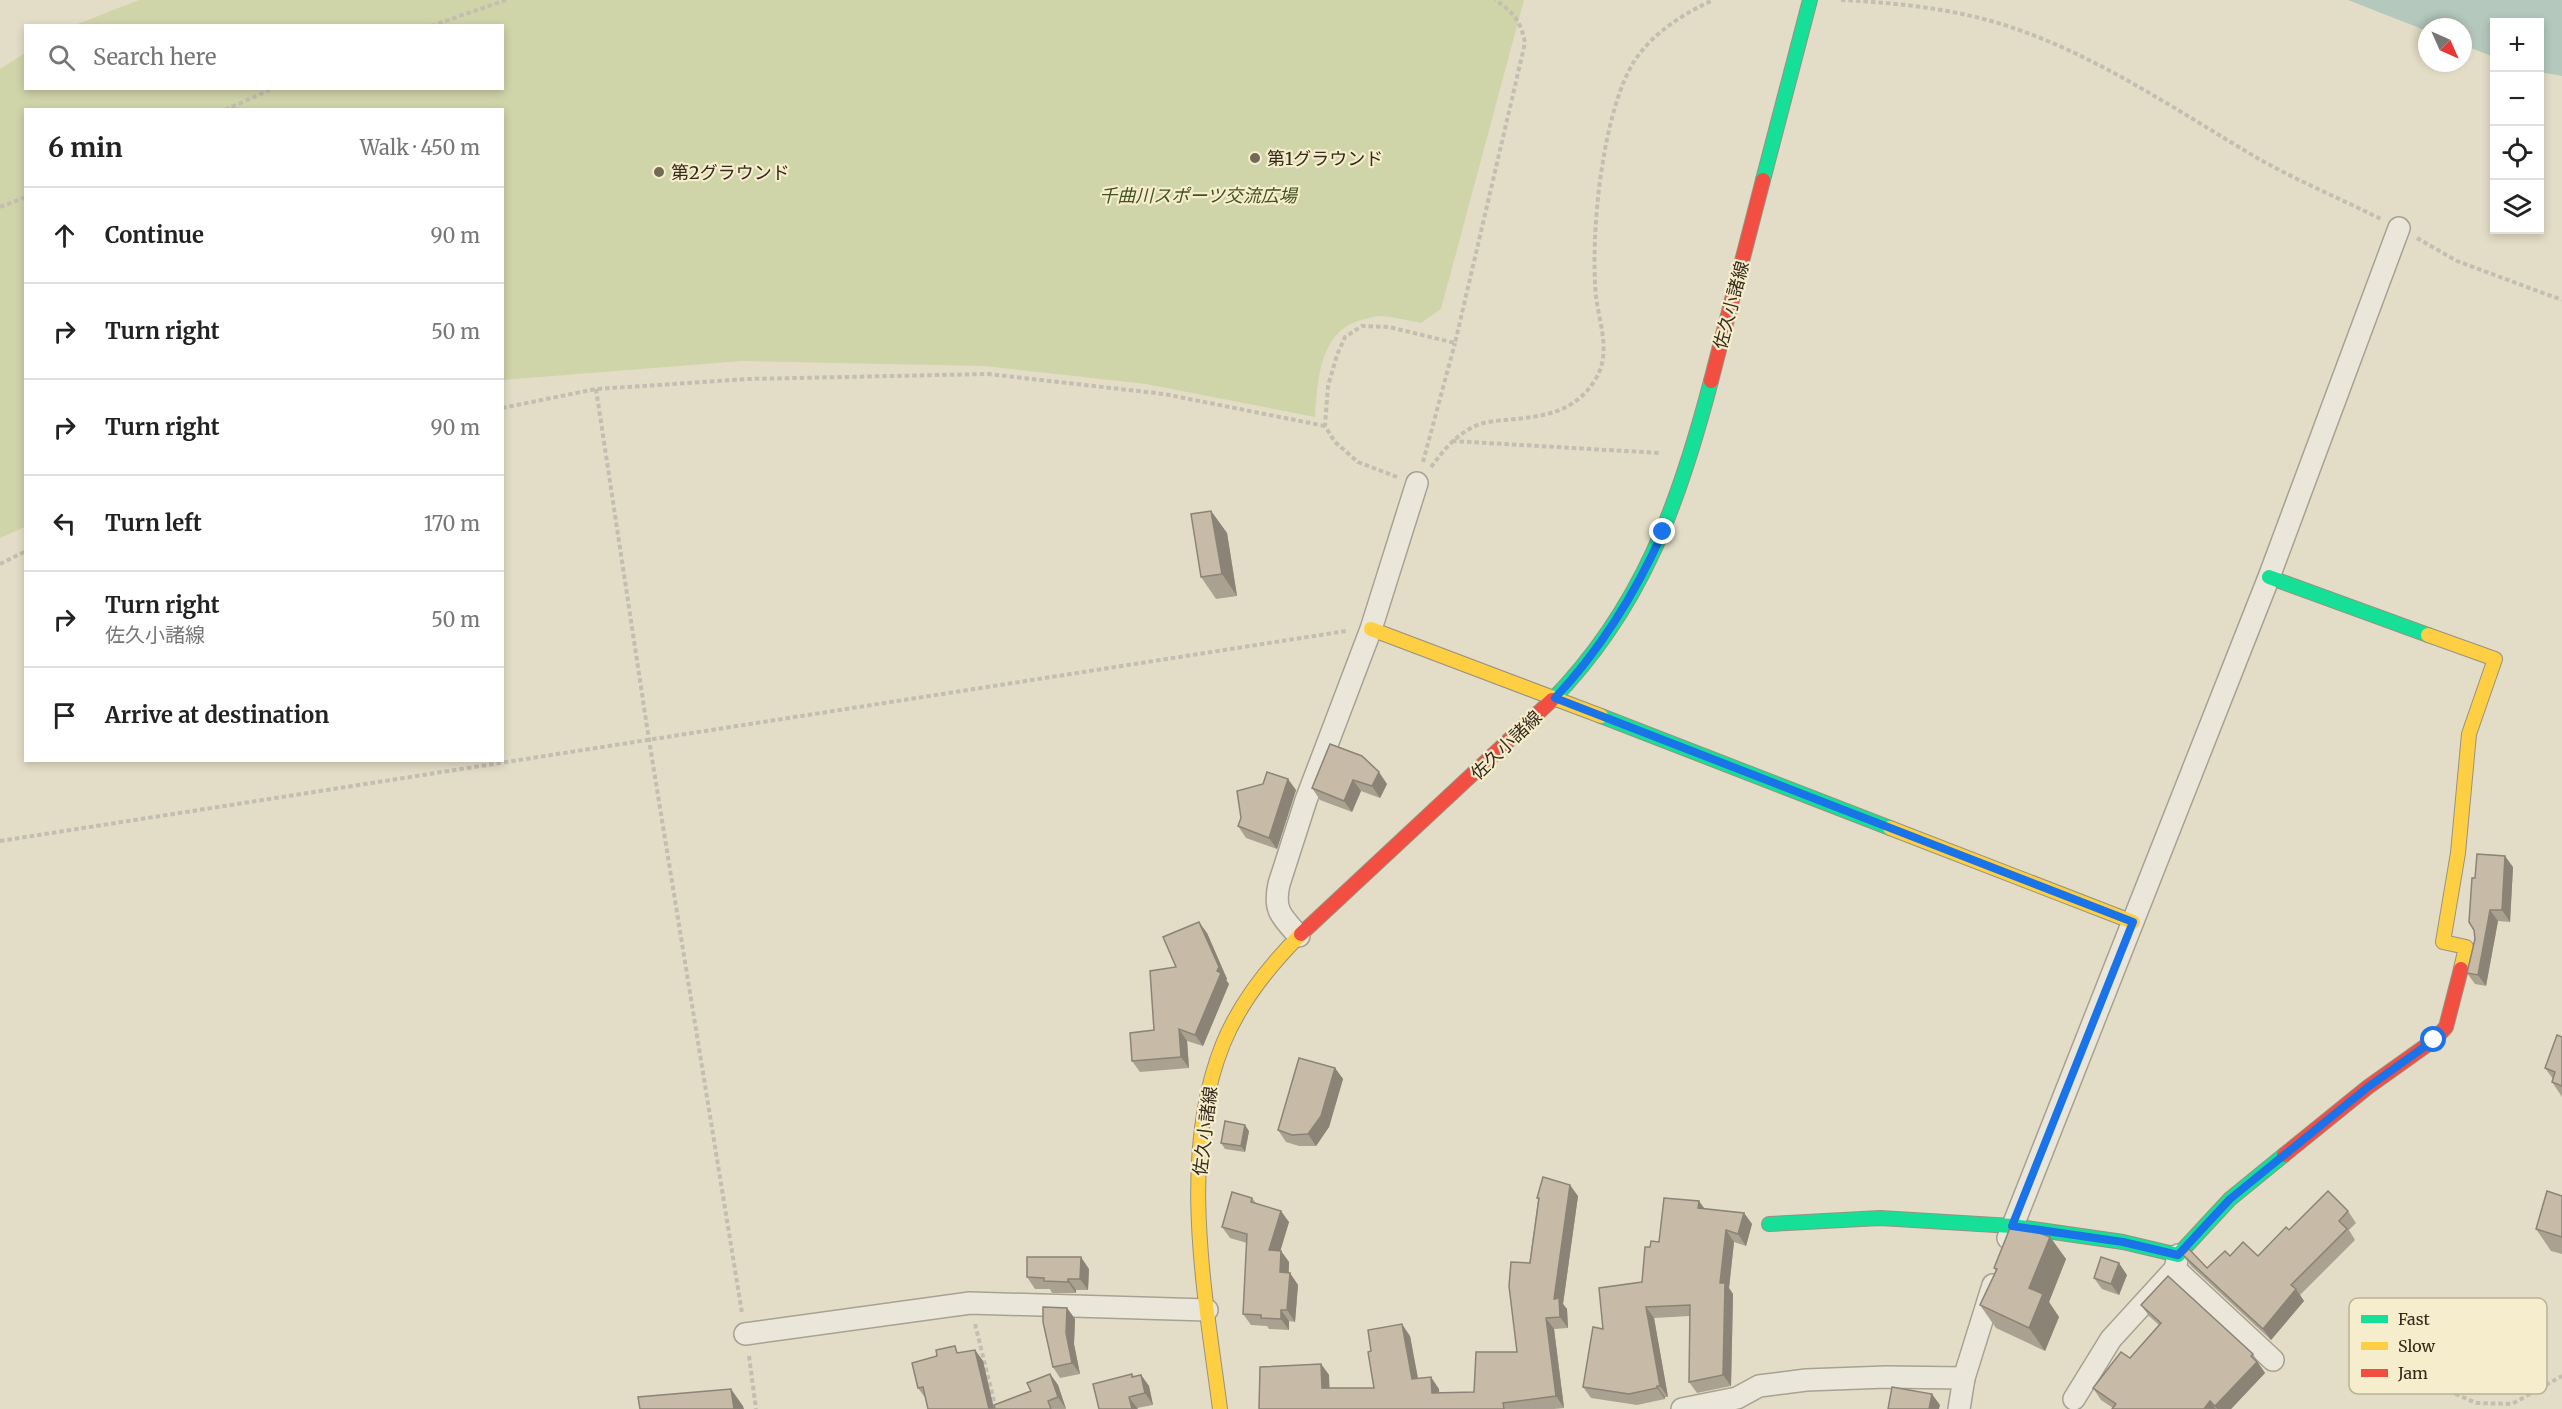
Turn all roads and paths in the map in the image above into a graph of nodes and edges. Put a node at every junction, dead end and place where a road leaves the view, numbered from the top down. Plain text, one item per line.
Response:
1 (506, 0) edge
2 (1495, 0) edge
3 (1713, 0) edge
4 (1810, 0) edge
5 (1841, 0) edge
6 (437, 24) edge
7 (270, 90) edge
8 (229, 108) edge
9 (24, 198) edge
10 (0, 207) edge
11 (2399, 228) junction
12 (2562, 300) edge
13 (1455, 343) junction
14 (596, 389) junction
15 (504, 408) edge
16 (1325, 426) junction
17 (1452, 441) junction
18 (1691, 454) junction
19 (1417, 483) junction
20 (24, 552) edge
21 (0, 564) edge
22 (2269, 577) junction
23 (1371, 629) junction
24 (1555, 698) junction
25 (649, 740) junction
26 (0, 841) edge
27 (2133, 922) junction
28 (1299, 936) junction
29 (1769, 1224) dead end
30 (2012, 1226) junction
31 (2177, 1262) junction
32 (970, 1303) junction
33 (1207, 1310) junction
34 (746, 1334) junction
35 (2273, 1360) dead end
36 (2562, 1376) edge
37 (1964, 1378) junction
38 (2547, 1385) edge
39 (2454, 1394) edge
40 (2532, 1394) edge
41 (2074, 1399) dead end
42 (2512, 1406) edge
43 (756, 1409) edge
44 (996, 1409) edge
45 (1220, 1409) edge
46 (1682, 1409) edge
47 (1959, 1409) edge

1 - 6 path
2 - 13 path
3 - 17 path
4 - 18 street, 佐久小諸線
5 - 11 path
7 - 8 path
9 - 10 path
11 - 12 path
11 - 22 street
13 - 16 path
13 - 19 path
14 - 15 path
14 - 16 path
14 - 25 path
16 - 19 path
17 - 18 path
17 - 19 path
18 - 24 street, 佐久小諸線
19 - 23 street
20 - 21 path
22 - 27 street
22 - 31 street
23 - 24 street
23 - 25 path
23 - 28 street
24 - 27 street
24 - 28 street, 佐久小諸線
25 - 26 path
25 - 34 path
27 - 30 street
28 - 33 street, 佐久小諸線
29 - 30 street
30 - 31 street
30 - 37 street
31 - 35 street
31 - 41 street
32 - 33 street
32 - 34 street
32 - 44 path
33 - 45 street, 佐久小諸線
34 - 43 path
36 - 38 path
37 - 46 street
37 - 47 street
39 - 42 path
40 - 42 path

